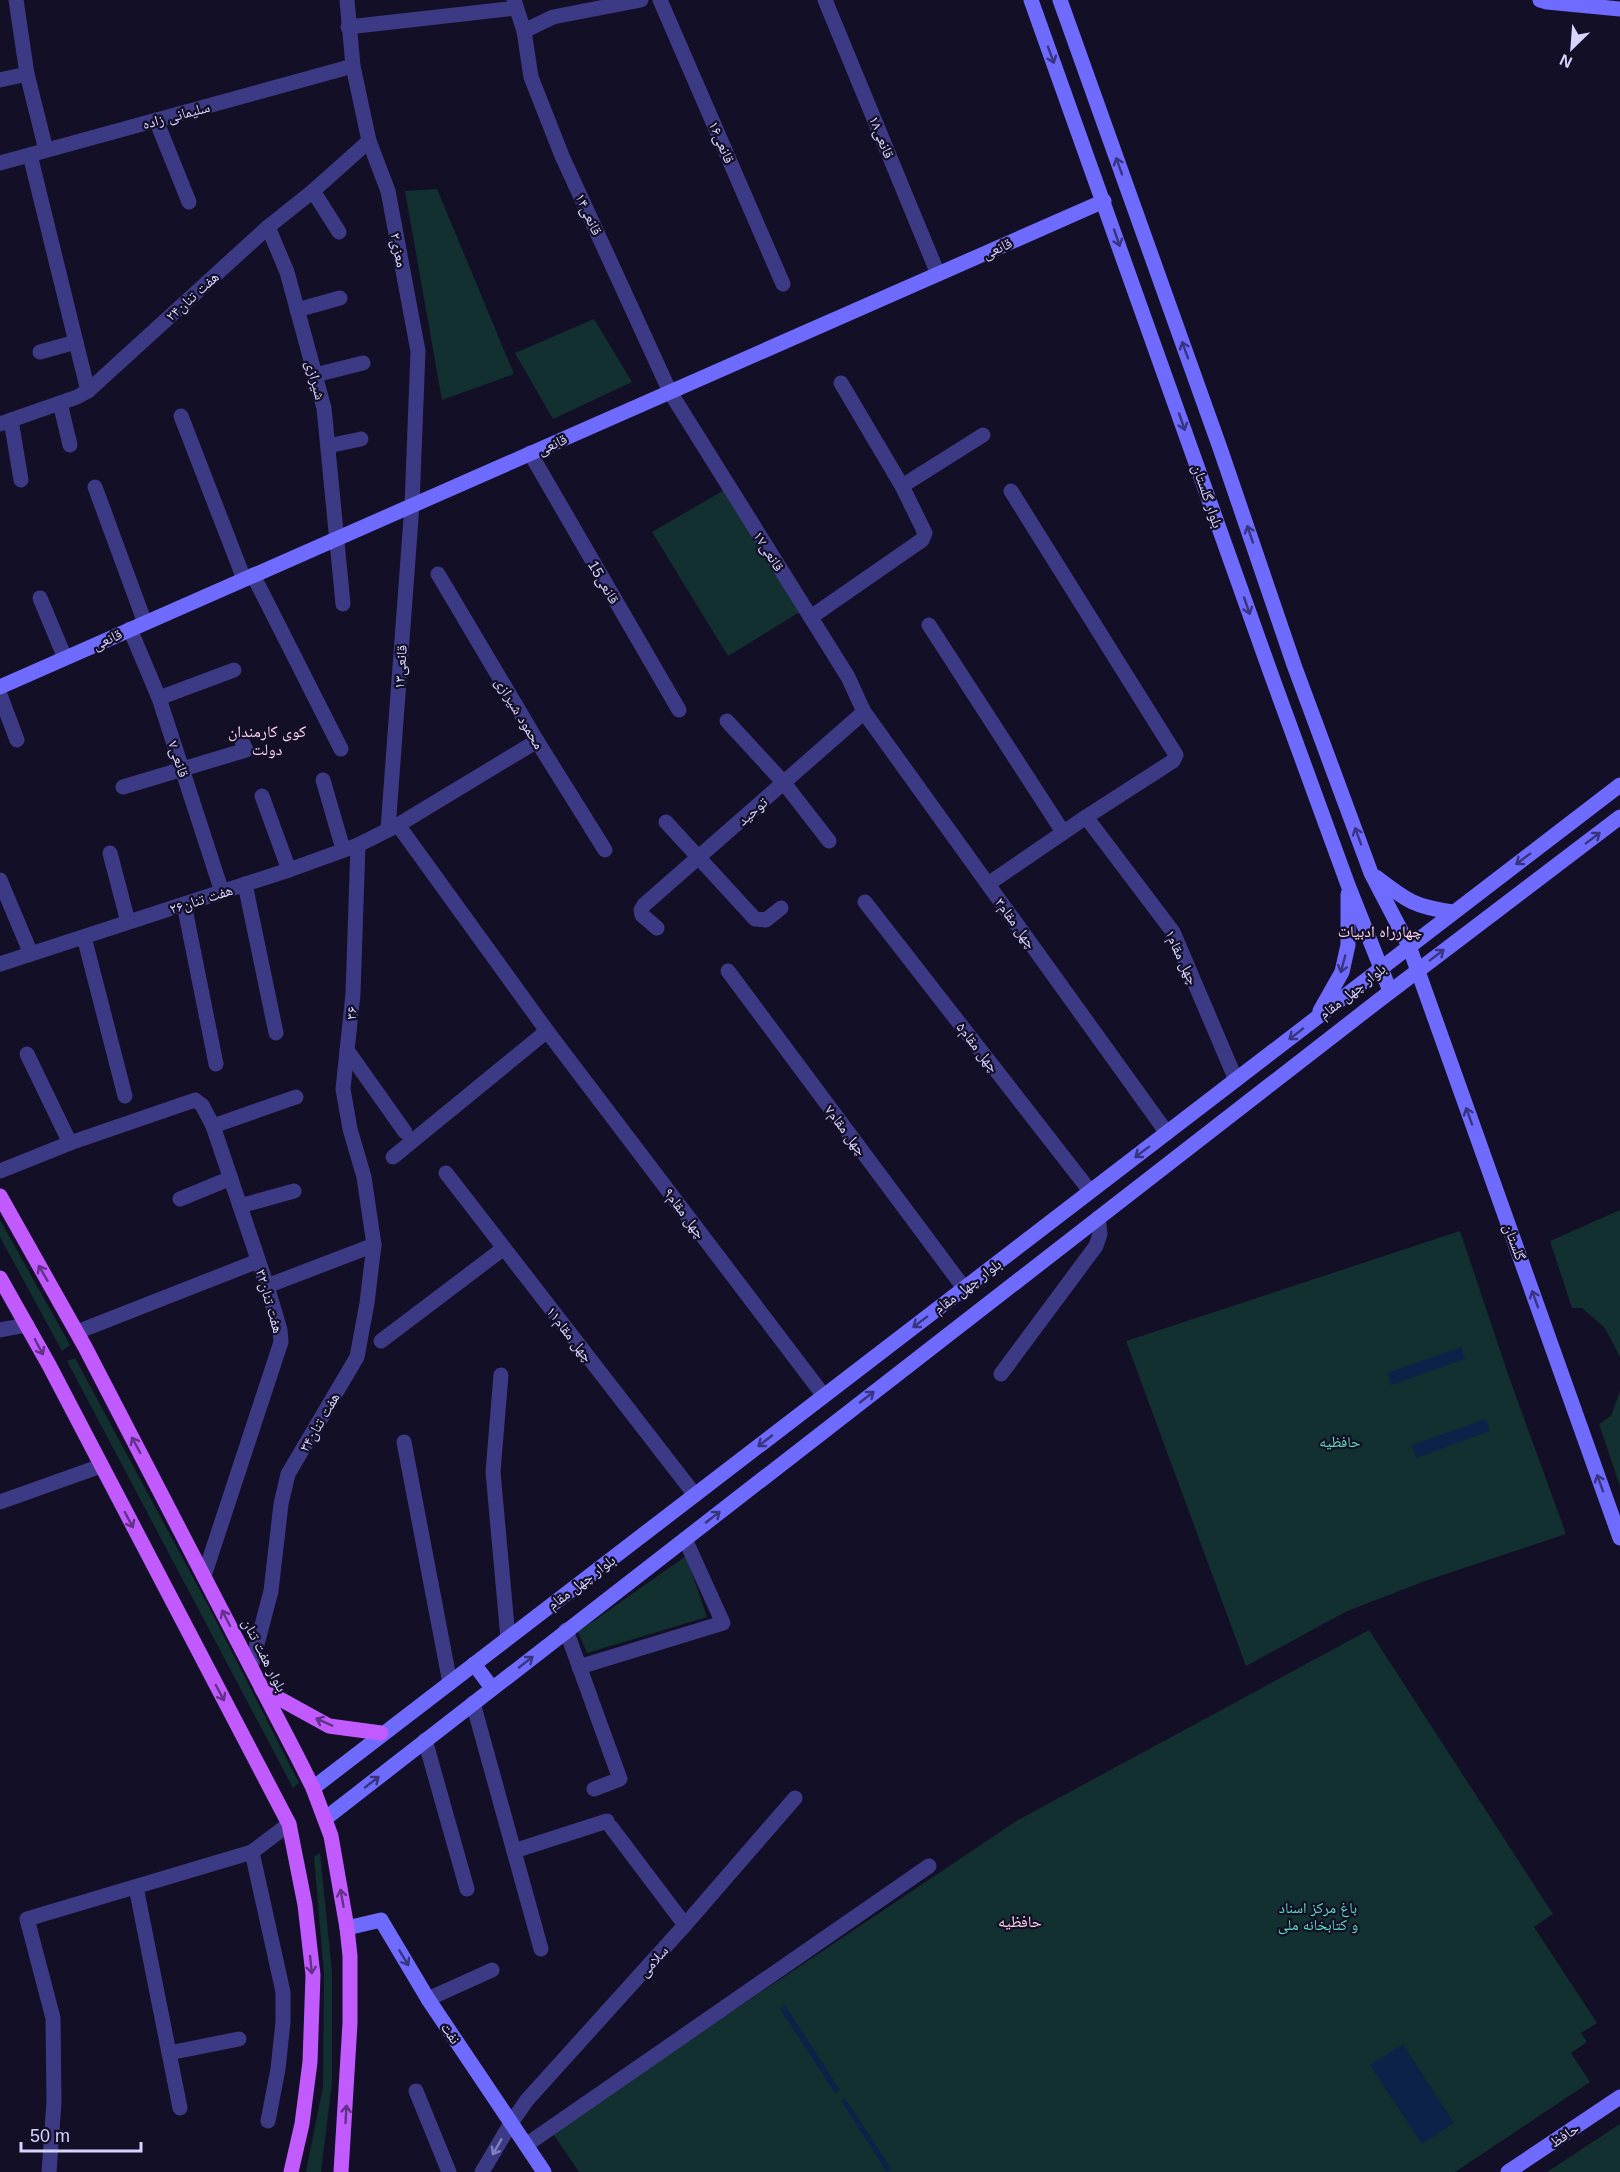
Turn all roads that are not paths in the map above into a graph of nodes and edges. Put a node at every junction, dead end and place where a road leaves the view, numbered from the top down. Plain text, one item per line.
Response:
1 (16, 0) edge
2 (347, 0) edge
3 (641, 0) edge
4 (660, 0) edge
5 (825, 0) edge
6 (1031, 0) edge
7 (1060, 0) edge
8 (1545, 1) edge
9 (515, 4) edge
10 (1620, 9) edge
11 (348, 27) junction
12 (524, 31) junction
13 (353, 66) junction
14 (27, 74) junction
15 (0, 80) edge
16 (156, 120) junction
17 (369, 141) junction
18 (46, 150) junction
19 (30, 155) junction
20 (0, 163) edge
21 (313, 191) junction
22 (189, 201) dead end
23 (1104, 201) junction
24 (268, 227) junction
25 (339, 232) dead end
26 (938, 274) junction
27 (783, 284) dead end
28 (340, 298) dead end
29 (297, 310) junction
30 (76, 342) junction
31 (40, 352) dead end
32 (363, 363) dead end
33 (315, 375) junction
34 (841, 384) dead end
35 (88, 391) junction
36 (670, 392) junction
37 (60, 403) junction
38 (181, 416) dead end
39 (5, 422) edge
40 (983, 435) dead end
41 (361, 439) dead end
42 (70, 445) dead end
43 (328, 446) junction
44 (1220, 448) junction
45 (530, 453) junction
46 (1195, 459) junction
47 (21, 480) dead end
48 (902, 486) junction
49 (95, 487) dead end
50 (1011, 491) dead end
51 (411, 505) junction
52 (336, 539) junction
53 (438, 574) dead end
54 (249, 577) junction
55 (40, 598) dead end
56 (343, 604) dead end
57 (811, 617) junction
58 (145, 623) junction
59 (929, 625) dead end
60 (130, 629) junction
61 (65, 658) junction
62 (1294, 665) junction
63 (234, 670) dead end
64 (1271, 674) junction
65 (0, 687) edge
66 (0, 695) edge
67 (159, 698) junction
68 (679, 710) dead end
69 (864, 712) junction
70 (727, 721) dead end
71 (242, 739) dead end
72 (17, 740) dead end
73 (537, 741) junction
74 (341, 749) dead end
75 (183, 770) junction
76 (323, 780) dead end
77 (784, 783) junction
78 (1620, 785) edge
79 (123, 787) dead end
80 (262, 796) dead end
81 (1086, 817) junction
82 (1620, 817) edge
83 (666, 822) dead end
84 (393, 827) junction
85 (1063, 832) junction
86 (829, 841) dead end
87 (350, 847) junction
88 (605, 850) dead end
89 (110, 853) dead end
90 (699, 858) junction
91 (289, 870) junction
92 (1371, 873) junction
93 (0, 879) edge
94 (988, 884) junction
95 (245, 885) junction
96 (1348, 885) junction
97 (222, 892) junction
98 (865, 902) dead end
99 (184, 904) junction
100 (781, 908) dead end
101 (6, 910) edge
102 (1454, 912) junction
103 (128, 922) junction
104 (657, 928) dead end
105 (84, 937) junction
106 (1409, 946) junction
107 (31, 954) junction
108 (0, 964) edge
109 (1381, 968) junction
110 (1417, 970) junction
111 (728, 971) dead end
112 (1390, 991) junction
113 (1317, 1017) junction
114 (547, 1031) junction
115 (276, 1034) dead end
116 (347, 1050) junction
117 (27, 1054) dead end
118 (1264, 1058) junction
119 (216, 1064) dead end
120 (1278, 1078) junction
121 (1236, 1080) junction
122 (124, 1096) dead end
123 (296, 1097) dead end
124 (213, 1126) junction
125 (405, 1132) dead end
126 (1167, 1133) junction
127 (70, 1143) junction
128 (393, 1157) dead end
129 (0, 1171) edge
130 (446, 1173) dead end
131 (364, 1177) joint
132 (231, 1178) junction
133 (294, 1191) dead end
134 (1090, 1191) junction
135 (0, 1196) edge
136 (180, 1199) dead end
137 (240, 1206) junction
138 (1098, 1218) junction
139 (374, 1245) junction
140 (504, 1248) junction
141 (258, 1261) junction
142 (0, 1278) edge
143 (267, 1286) junction
144 (964, 1288) junction
145 (27, 1325) junction
146 (0, 1330) edge
147 (77, 1332) junction
148 (381, 1341) dead end
149 (1001, 1374) dead end
150 (501, 1375) dead end
151 (824, 1396) junction
152 (404, 1442) dead end
153 (101, 1467) junction
154 (695, 1495) junction
155 (0, 1502) edge
156 (1620, 1538) edge
157 (685, 1539) junction
158 (204, 1576) junction
159 (567, 1630) junction
160 (508, 1638) junction
161 (474, 1664) junction
162 (251, 1667) junction
163 (579, 1667) junction
164 (450, 1683) junction
165 (492, 1688) junction
166 (262, 1689) junction
167 (473, 1703) junction
168 (381, 1733) junction
169 (425, 1740) junction
170 (313, 1788) junction
171 (594, 1789) dead end
172 (795, 1798) dead end
173 (326, 1818) junction
174 (289, 1824) junction
175 (514, 1851) junction
176 (252, 1852) junction
177 (928, 1866) dead end
178 (136, 1887) junction
179 (467, 1889) dead end
180 (686, 1925) junction
181 (347, 1928) junction
182 (541, 1949) dead end
183 (492, 1970) dead end
184 (428, 1999) junction
185 (239, 2039) dead end
186 (169, 2053) junction
187 (416, 2091) dead end
188 (1620, 2097) edge
189 (180, 2108) dead end
190 (268, 2121) dead end
191 (511, 2123) junction
192 (526, 2145) junction
193 (49, 2172) edge
194 (291, 2172) edge
195 (341, 2172) edge
196 (449, 2172) edge
197 (482, 2172) edge
198 (544, 2172) edge
199 (1508, 2172) edge

1 - 14 street
2 - 11 street, ۲معزی
3 - 12 street
4 - 27 street, ۱۶قانعی
5 - 26 street, ۱۸قانعی
6 -> 23 main road, بلوار گلستان
44 -> 7 main road, بلوار گلستان
8 - 10 main road
9 - 11 street
9 - 12 street, ۱۴قانعی
11 - 13 street, ۲معزی
12 - 36 street, ۱۴قانعی
13 - 16 street, سلیمانی زاده
13 - 17 street, ۲معزی
14 - 15 street
14 - 18 street
16 - 18 street, سلیمانی زاده
16 - 22 street
17 - 21 street, هفت تنان۲۴
17 - 51 street, ۲معزی
18 - 19 street, سلیمانی زاده
19 - 20 street, سلیمانی زاده
19 - 30 street
21 - 24 street, هفت تنان۲۴
21 - 25 street
23 - 26 main road, قانعی
23 -> 46 main road, بلوار گلستان
24 - 29 street, شیرازی
24 - 35 street, هفت تنان۲۴
26 - 36 main road, قانعی
28 - 29 street
29 - 33 street, شیرازی
30 - 31 street
30 - 35 street
32 - 33 street
33 - 43 street, شیرازی
34 - 48 street
35 - 37 street, هفت تنان۲۴
36 - 45 main road, قانعی
36 - 57 street, ۱۷قانعی
37 - 39 street, هفت تنان۲۴
37 - 42 street
38 - 54 street
39 - 47 street
40 - 48 street
41 - 43 street
43 - 52 street, شیرازی
44 - 46 main road
62 -> 44 main road, بلوار گلستان
45 - 51 main road, قانعی
45 - 68 street, 15قانعی
46 -> 64 main road, بلوار گلستان
48 - 57 street
49 - 58 street
50 - 81 street
51 - 52 main road, قانعی
51 - 84 street, ۱۳قانعی
52 - 54 main road, قانعی
52 - 56 street, شیرازی
53 - 73 street, محمود شیرازی
54 - 58 main road, قانعی
54 - 74 street
55 - 61 street
57 - 69 street, ۱۷قانعی
58 - 60 main road, قانعی
59 - 85 street
60 - 61 main road, قانعی
60 - 67 street, ۷قانعی
61 - 65 main road, قانعی
62 - 64 main road
92 -> 62 main road, بلوار گلستان
63 - 67 street
64 - 96 main road, بلوار گلستان
66 - 72 street
67 - 75 street, ۷قانعی
69 - 77 street, توحید
69 - 94 street, چهل مقام۳
70 - 77 street
71 - 75 street
73 - 84 street, هفت تنان۲۶
73 - 88 street, محمود شیرازی
75 - 79 street
75 - 97 street, ۷قانعی
76 - 87 street, ۳۶
77 - 86 street
77 - 90 street, توحید
78 -> 102 main road, بلوار چهل مقام
80 - 91 street
81 - 85 street
81 - 121 street, چهل مقام۱
110 -> 82 main road, بلوار چهل مقام
83 - 90 street
84 - 87 street, هفت تنان۲۶
84 - 114 street, چهل مقام۹
85 - 94 street
87 - 91 street, هفت تنان۲۶
87 - 116 street, ۳۶
89 - 103 street
90 - 100 street
90 - 104 street, توحید
91 - 95 street, هفت تنان۲۶
92 - 102 main road
92 - 106 main road, بلوار گلستان
93 - 101 street
94 - 126 street, چهل مقام۳
95 - 97 street, هفت تنان۲۶
95 - 115 street
96 - 109 main road, بلوار گلستان
96 -> 113 main road
97 - 99 street, هفت تنان۲۶
98 - 134 street, چهل مقام۵
99 - 103 street, هفت تنان۲۶
99 - 119 street
101 - 107 street
102 - 106 main road, بلوار چهل مقام
103 - 105 street, هفت تنان۲۶
105 - 107 street, هفت تنان۲۶
105 - 122 street
106 - 109 main road, بلوار چهل مقام
106 - 110 main road, گلستان
107 - 108 street, هفت تنان۲۶
109 - 112 main road, بلوار گلستان
109 - 113 main road, بلوار چهل مقام
110 - 112 main road, بلوار چهل مقام
156 -> 110 main road, گلستان
111 - 144 street, چهل مقام۷
112 - 120 main road, بلوار چهل مقام
113 -> 118 main road, بلوار چهل مقام
114 - 128 street
114 - 151 street, چهل مقام۹
116 - 125 street
116 - 131 street, ۳۶
117 - 127 street
118 - 120 main road
118 - 121 main road, بلوار چهل مقام
120 - 138 main road, بلوار چهل مقام
121 - 126 main road, بلوار چهل مقام
123 - 124 street
124 - 127 street, هفت تنان۳۲
124 - 132 street, هفت تنان۳۲
126 -> 134 main road, بلوار چهل مقام
127 - 129 street
130 - 140 street, چهل مقام۱۱
131 - 139 street, هفت تنان۳۴
132 - 136 street
132 - 137 street, هفت تنان۳۲
133 - 137 street
134 - 144 main road, بلوار چهل مقام
147 -> 135 main road, بلوار هفت تنان
137 - 141 street, هفت تنان۳۲
138 - 149 street
157 -> 138 main road, بلوار چهل مقام
139 - 143 street
139 - 162 street, هفت تنان۳۴
140 - 148 street
140 - 154 street, چهل مقام۱۱
141 - 143 street, هفت تنان۳۲
141 - 147 street
142 - 145 main road
143 - 158 street, هفت تنان۳۲
144 -> 151 main road, بلوار چهل مقام
145 - 146 street
145 -> 153 main road
158 -> 147 main road, بلوار هفت تنان
150 - 160 street
151 -> 154 main road, بلوار چهل مقام
152 - 164 street
153 - 155 street
153 -> 174 main road
154 - 160 main road, بلوار چهل مقام
157 - 159 main road, بلوار چهل مقام
157 - 163 street
162 -> 158 main road, بلوار هفت تنان
159 - 163 street
165 -> 159 main road, بلوار چهل مقام
160 - 161 main road, بلوار چهل مقام
161 - 164 main road, بلوار چهل مقام
161 - 165 main road
162 - 166 main road, بلوار هفت تنان
163 - 171 street
164 - 168 main road, بلوار چهل مقام
165 - 167 main road, بلوار چهل مقام
168 -> 166 main road
166 - 170 main road, بلوار هفت تنان
167 - 169 main road, بلوار چهل مقام
167 - 175 street
168 - 170 main road, بلوار چهل مقام
173 -> 169 main road, بلوار چهل مقام
169 - 179 street
170 - 173 main road, بلوار هفت تنان
172 - 180 street, سلامی
181 -> 173 main road, بلوار هفت تنان
174 - 176 street
174 -> 194 main road
175 - 180 street
175 - 182 street
176 - 178 street
176 - 190 street
177 - 192 street
178 - 186 street
178 - 193 street
180 - 191 street, سلامی
181 -> 184 main road, نفت
195 -> 181 main road, بلوار هفت تنان
183 - 184 street
184 - 191 main road, نفت
185 - 186 street
186 - 189 street
187 - 196 street
188 - 199 main road, حافظ
191 - 192 main road, نفت
191 -> 197 street, سلامی
192 - 198 main road, نفت

